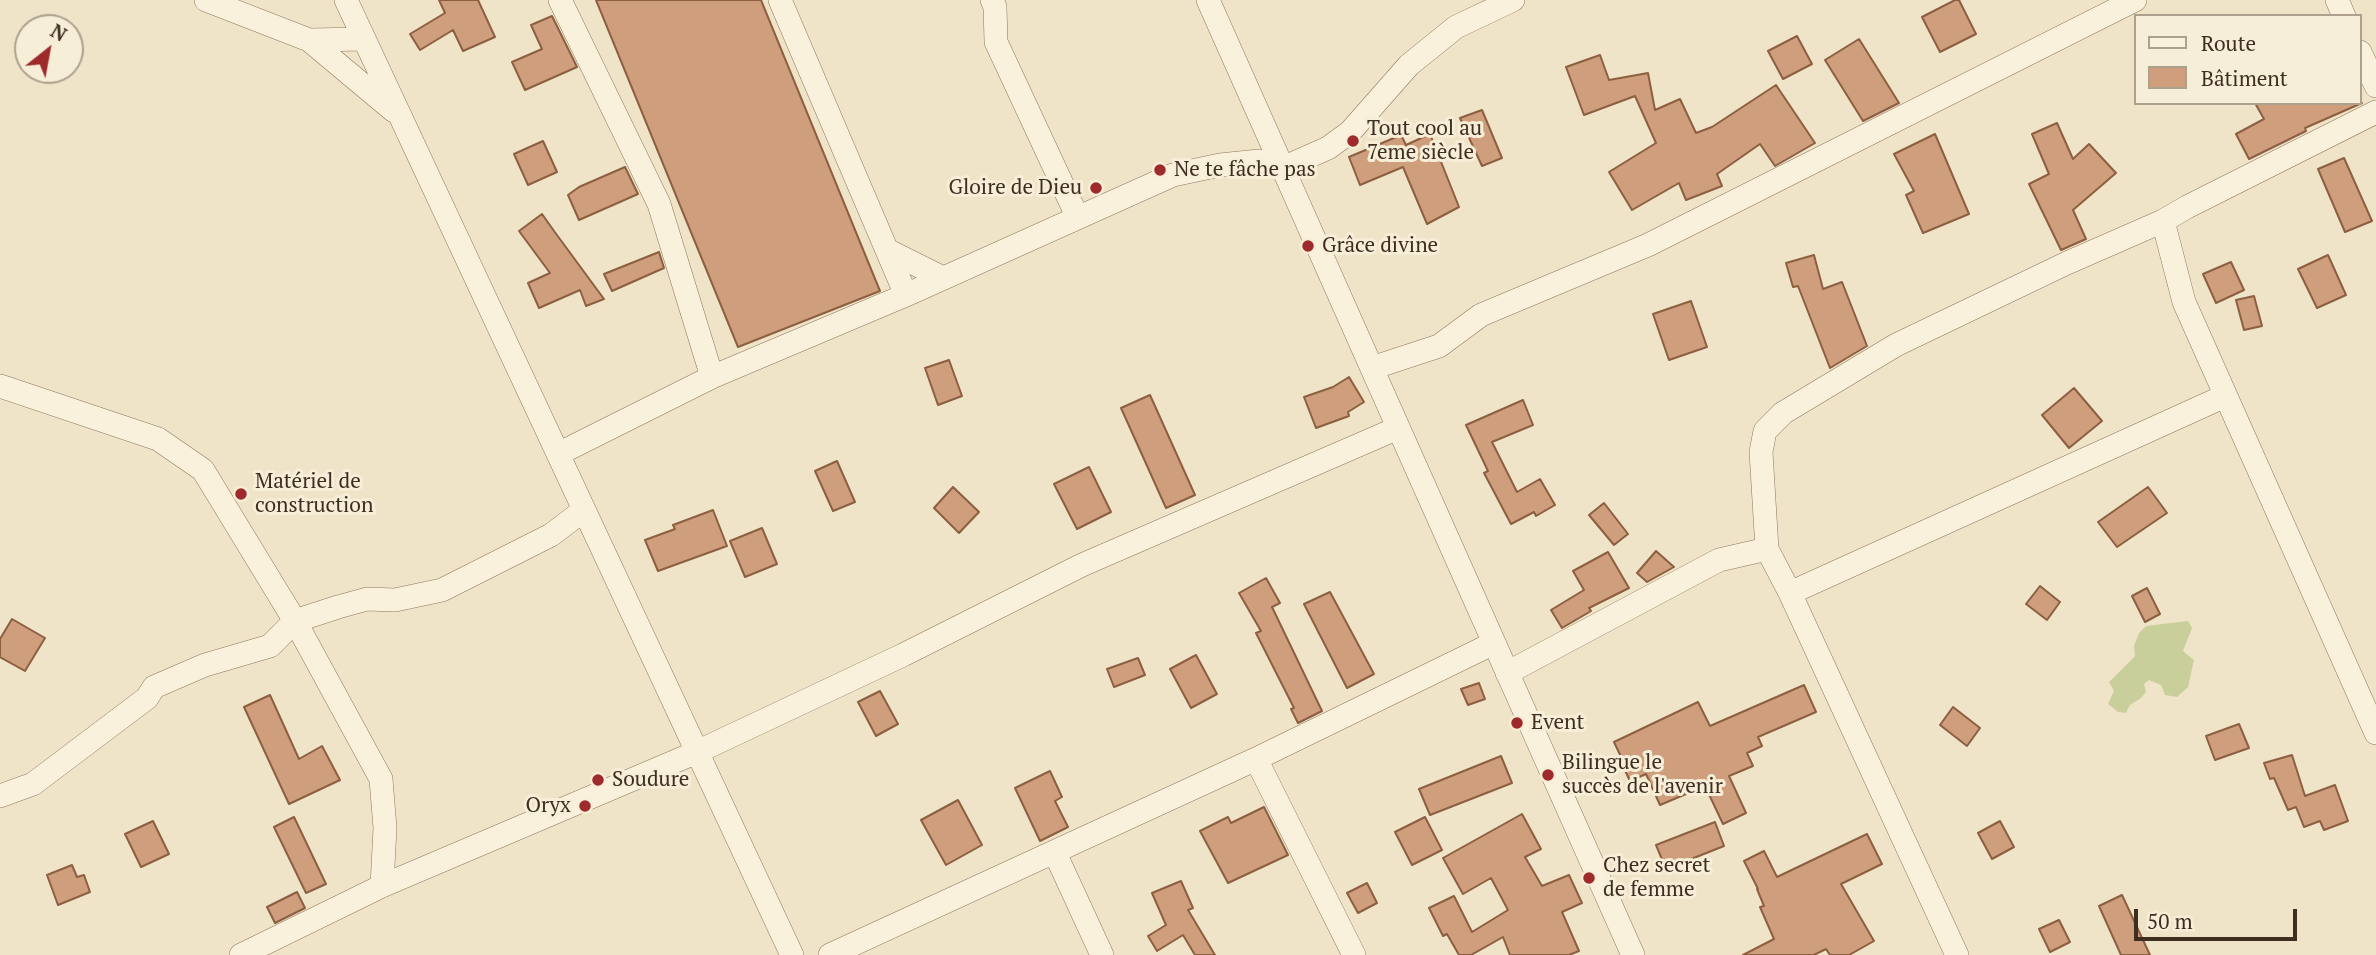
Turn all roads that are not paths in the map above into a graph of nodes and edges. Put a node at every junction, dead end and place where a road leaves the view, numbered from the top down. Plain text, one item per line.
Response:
1 (206, 0) edge
2 (346, 0) edge
3 (560, 0) edge
4 (780, 0) edge
5 (992, 0) edge
6 (1208, 0) edge
7 (1513, 0) edge
8 (2135, 0) edge
9 (364, 39) junction
10 (309, 40) junction
11 (2362, 56) edge
12 (2376, 86) edge
13 (2376, 112) edge
14 (400, 116) junction
15 (1283, 168) junction
16 (1077, 216) junction
17 (2163, 222) junction
18 (887, 250) junction
19 (943, 278) junction
20 (906, 295) junction
21 (1372, 368) junction
22 (712, 377) junction
23 (0, 386) edge
24 (2225, 396) junction
25 (1398, 428) junction
26 (558, 454) junction
27 (584, 510) junction
28 (1767, 549) junction
29 (1790, 593) junction
30 (295, 621) junction
31 (1494, 643) junction
32 (1507, 673) junction
33 (2376, 733) edge
34 (697, 752) junction
35 (1256, 759) junction
36 (0, 796) edge
37 (1055, 853) junction
38 (382, 886) junction
39 (241, 955) edge
40 (792, 955) edge
41 (830, 955) edge
42 (1102, 955) edge
43 (1354, 955) edge
44 (1633, 955) edge
45 (1957, 955) edge

1 - 10 street
2 - 9 street
3 - 22 street
4 - 18 street
5 - 16 street
6 - 15 street
7 - 15 street
8 - 21 street
9 - 10 street
9 - 14 street
10 - 14 street
11 - 12 street
13 - 17 street
14 - 26 street
15 - 16 street
15 - 21 street
16 - 19 street
17 - 24 street
17 - 28 street
18 - 19 street
18 - 20 street
19 - 20 street
20 - 22 street
21 - 25 street
22 - 26 street
23 - 30 street
24 - 29 street
24 - 33 street
25 - 31 street
25 - 34 street
26 - 27 street
27 - 30 street
27 - 34 street
28 - 29 street
28 - 32 street
29 - 45 street
30 - 36 street
30 - 38 street
31 - 32 street
31 - 35 street
32 - 44 street
34 - 38 street
34 - 40 street
35 - 37 street
35 - 43 street
37 - 41 street
37 - 42 street
38 - 39 street

